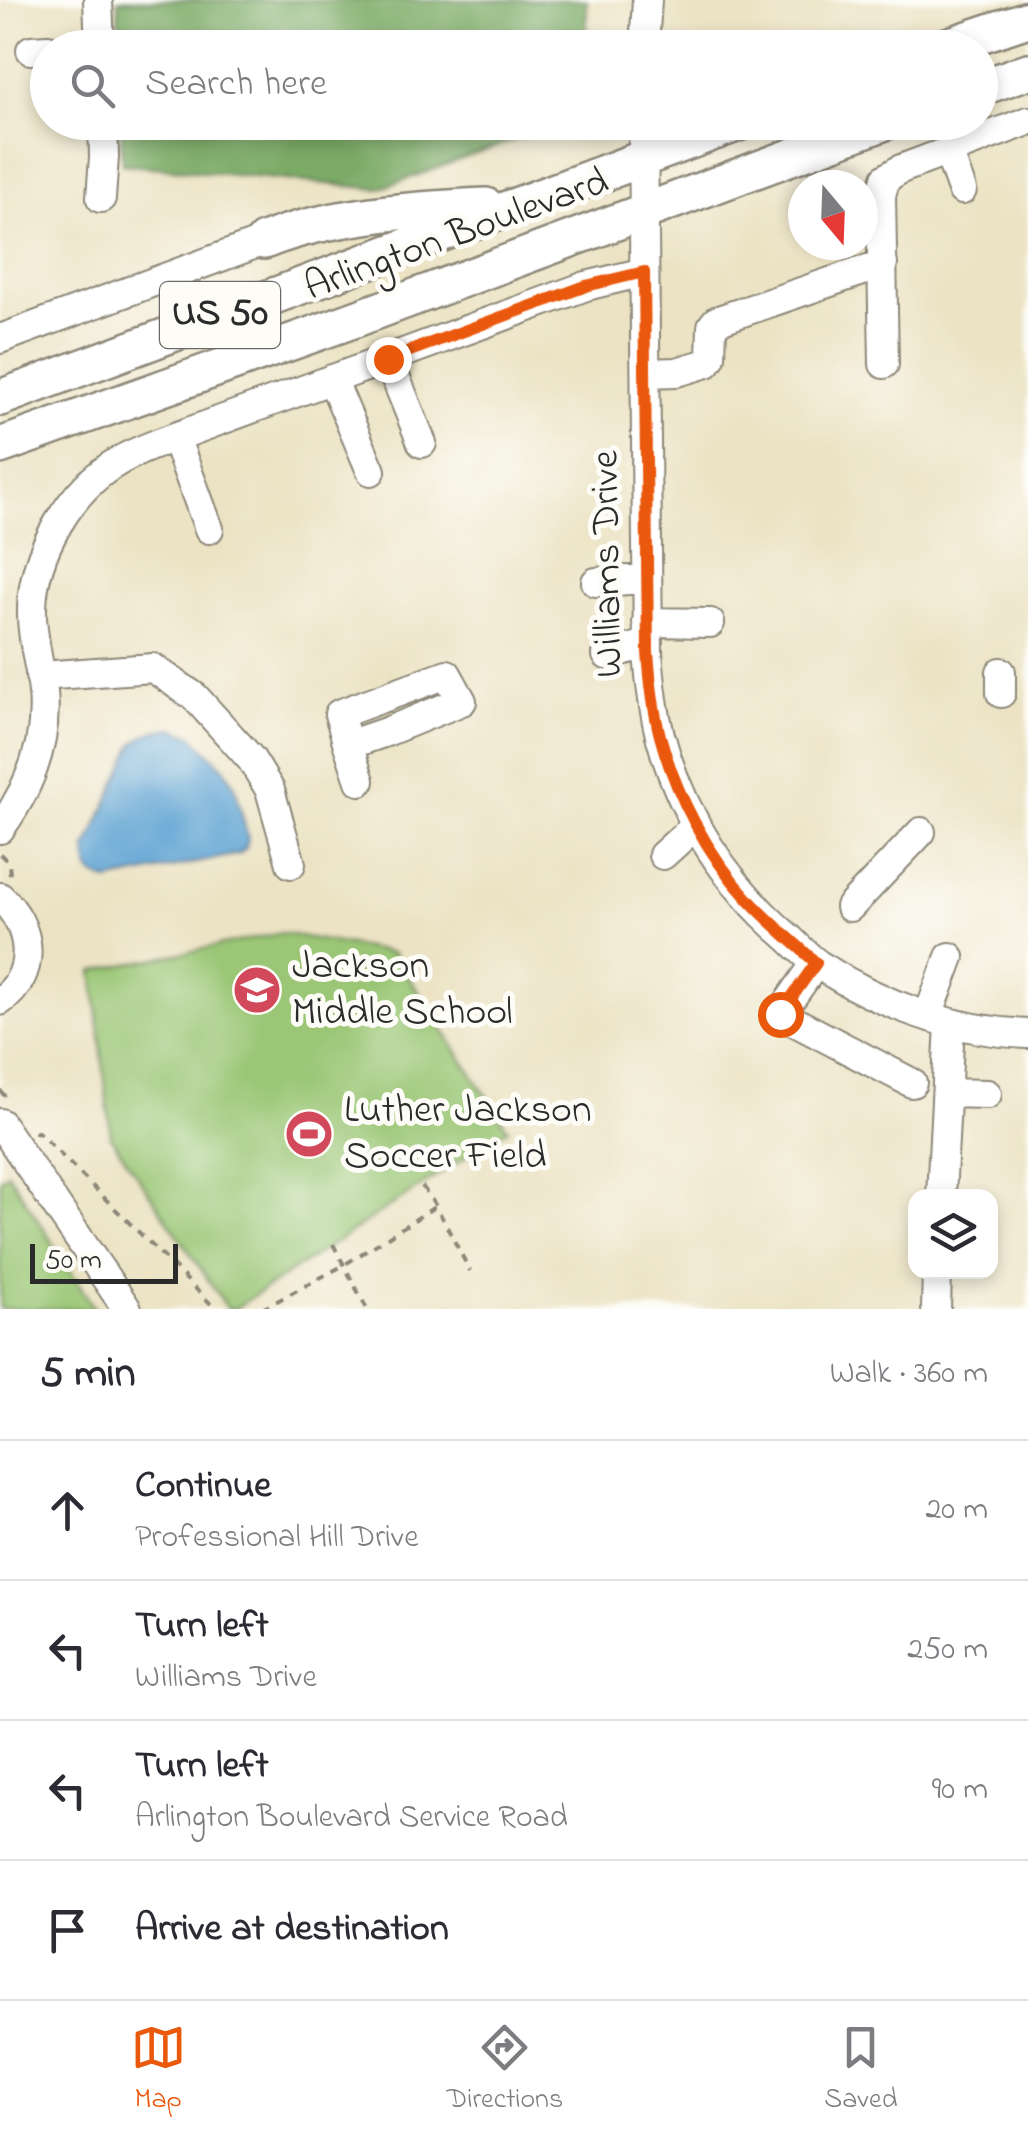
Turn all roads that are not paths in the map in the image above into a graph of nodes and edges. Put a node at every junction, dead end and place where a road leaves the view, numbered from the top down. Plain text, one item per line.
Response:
1 (98, 0) edge
2 (646, 0) edge
3 (1028, 19) edge
4 (99, 30) edge
5 (645, 30) edge
6 (995, 30) edge
7 (1028, 71) edge
8 (998, 82) edge
9 (1028, 122) edge
10 (998, 133) edge
11 (104, 140) edge
12 (642, 140) edge
13 (694, 140) edge
14 (837, 140) edge
15 (978, 140) edge
16 (948, 151) junction
17 (643, 160) junction
18 (962, 190) dead end
19 (101, 198) dead end
20 (522, 205) junction
21 (642, 213) junction
22 (264, 241) joint
23 (883, 264) junction
24 (644, 272) junction
25 (0, 339) edge
26 (107, 356) junction
27 (388, 359) junction
28 (884, 364) dead end
29 (646, 373) junction
30 (186, 380) junction
31 (332, 380) junction
32 (0, 386) edge
33 (0, 398) edge
34 (175, 437) junction
35 (422, 443) dead end
36 (0, 446) edge
37 (0, 464) edge
38 (371, 472) dead end
39 (209, 529) dead end
40 (647, 579) junction
41 (596, 582) dead end
42 (710, 623) dead end
43 (648, 633) junction
44 (606, 655) dead end
45 (40, 676) junction
46 (348, 745) dead end
47 (360, 780) dead end
48 (696, 825) junction
49 (0, 828) edge
50 (920, 832) dead end
51 (663, 855) dead end
52 (290, 864) dead end
53 (0, 898) edge
54 (850, 907) dead end
55 (950, 957) dead end
56 (816, 963) junction
57 (0, 1001) edge
58 (939, 1020) junction
59 (1028, 1034) edge
60 (912, 1082) dead end
61 (947, 1093) junction
62 (987, 1094) dead end
63 (0, 1122) edge
64 (942, 1189) edge
65 (938, 1279) edge
66 (127, 1309) edge
67 (936, 1309) edge

1 - 4 street
2 - 5 street
3 - 6 main road
7 - 8 main road
9 - 10 street
11 - 19 street
12 - 17 street, Williams Drive
13 - 17 main road, Arlington Boulevard / US 50
14 - 21 main road, Arlington Boulevard / US 50
15 - 16 street
16 - 18 street
16 - 23 street
17 - 20 main road, Arlington Boulevard / US 50
17 - 21 street, Williams Drive
20 - 22 main road
20 - 26 main road, Arlington Boulevard / US 50
21 - 24 street, Williams Drive
21 - 30 main road, Arlington Boulevard / US 50
22 - 25 street
23 - 28 street
23 - 29 street
24 - 27 street
24 - 29 street, Williams Drive
26 - 32 main road
26 - 33 main road, Arlington Boulevard / US 50
27 - 31 street
27 - 35 street
29 - 40 street, Williams Drive
30 - 36 main road, Arlington Boulevard / US 50
30 - 37 main road
31 - 34 street
31 - 38 street
34 - 39 street
34 - 45 street
40 - 41 street
40 - 43 street, Williams Drive
42 - 43 street
43 - 44 street
43 - 48 street, Williams Drive
45 - 49 street
45 - 52 street
46 - 47 street
48 - 51 street
48 - 56 street, Williams Drive
50 - 54 street
53 - 57 street
55 - 58 street
56 - 58 street, Williams Drive
56 - 60 street
58 - 59 street, Williams Drive
58 - 61 street
61 - 62 street
61 - 64 street
63 - 66 street
65 - 67 street

